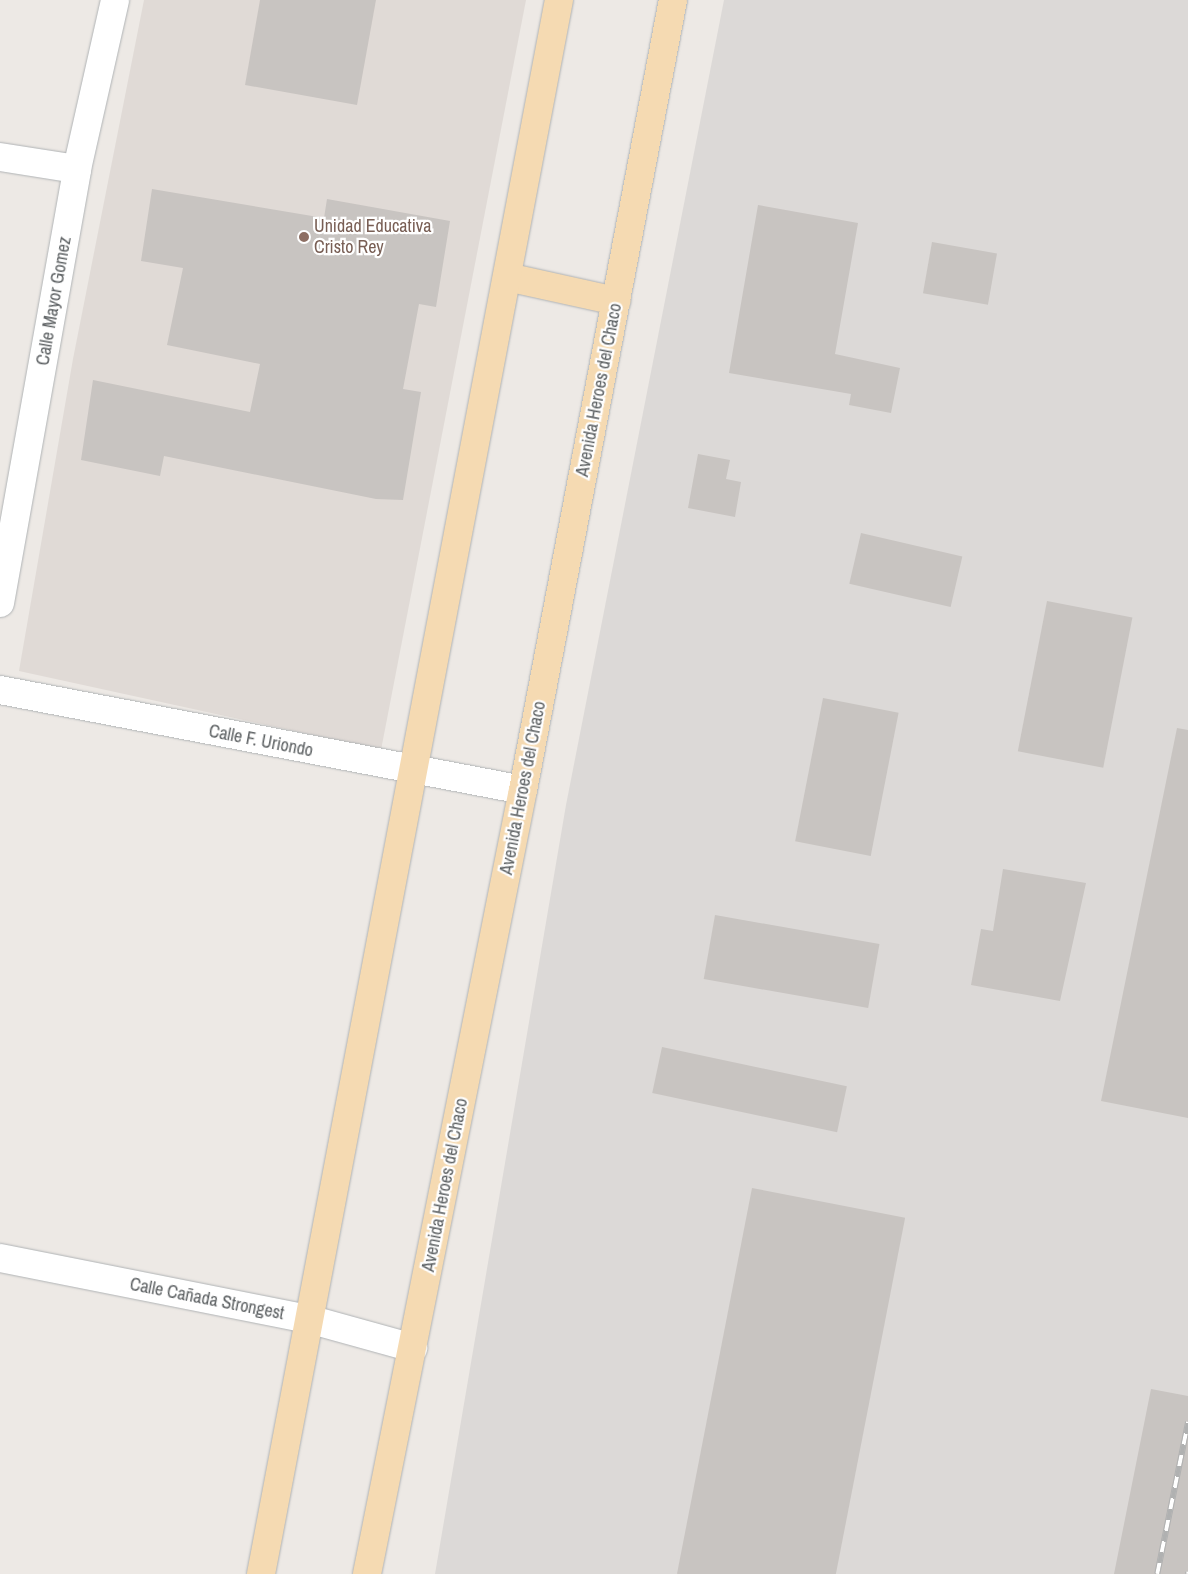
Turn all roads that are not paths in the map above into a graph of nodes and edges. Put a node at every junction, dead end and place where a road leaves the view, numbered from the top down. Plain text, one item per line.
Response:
1 (114, 0) edge
2 (560, 0) edge
3 (673, 0) edge
4 (0, 157) edge
5 (77, 169) junction
6 (507, 277) junction
7 (616, 300) junction
8 (0, 603) edge
9 (0, 690) edge
10 (412, 770) junction
11 (523, 790) junction
12 (0, 1258) edge
13 (312, 1320) junction
14 (413, 1348) junction
15 (261, 1574) edge
16 (367, 1574) edge

1 - 5 street, Calle Mayor Gomez
2 - 6 main road
3 - 7 main road, Avenida Heroes del Chaco
4 - 5 street
5 - 8 street, Calle Mayor Gomez
6 - 7 main road
6 - 10 main road
7 - 11 main road, Avenida Heroes del Chaco
9 - 10 street, Calle F. Uriondo
10 - 11 street, Calle F. Uriondo
10 - 13 main road
11 - 14 main road, Avenida Heroes del Chaco
12 - 13 street, Calle Cañada Strongest
13 - 14 street, Calle Cañada Strongest
13 - 15 main road
14 - 16 main road, Avenida Heroes del Chaco

